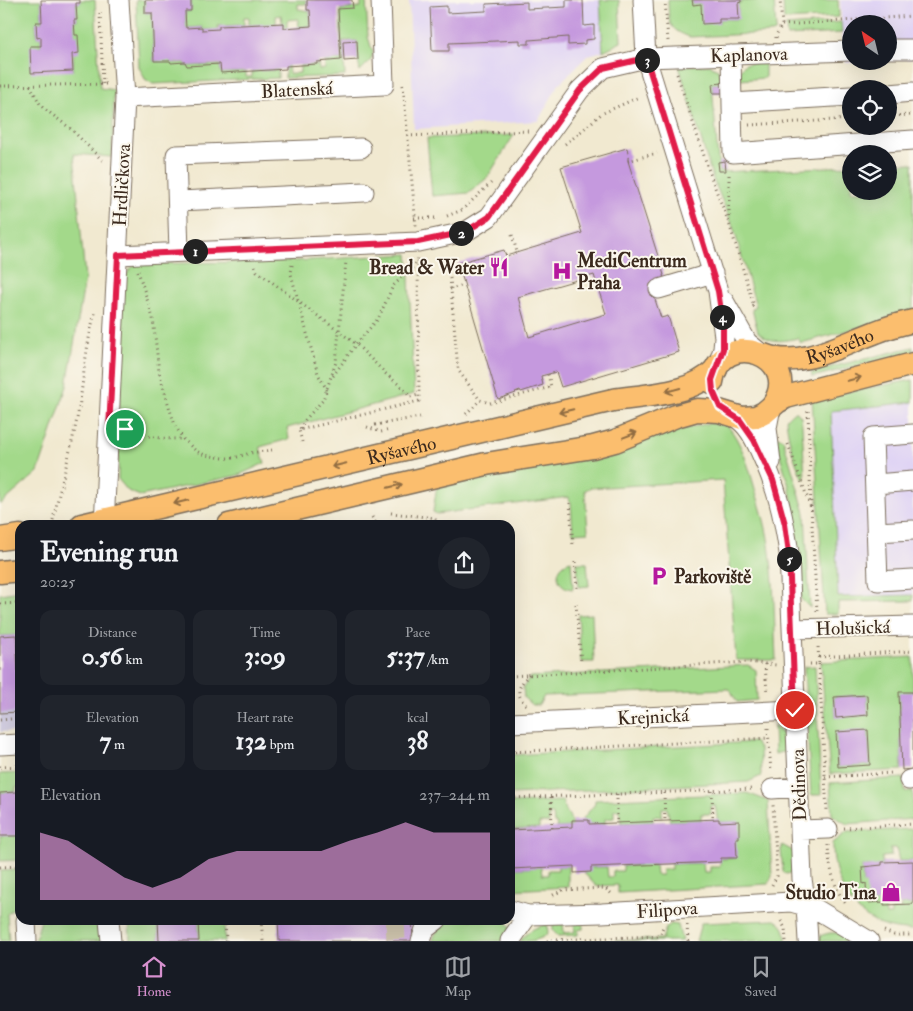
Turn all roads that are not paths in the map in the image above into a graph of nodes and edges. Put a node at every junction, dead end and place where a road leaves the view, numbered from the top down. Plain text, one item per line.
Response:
1 (119, 0) edge
2 (381, 0) edge
3 (643, 0) edge
4 (913, 48) edge
5 (898, 49) edge
6 (842, 51) edge
7 (731, 55) junction
8 (646, 58) junction
9 (119, 91) junction
10 (913, 92) edge
11 (897, 93) edge
12 (842, 97) edge
13 (732, 104) junction
14 (913, 140) edge
15 (361, 148) dead end
16 (364, 192) dead end
17 (179, 201) junction
18 (179, 252) junction
19 (125, 254) junction
20 (715, 282) junction
21 (659, 290) dead end
22 (913, 321) edge
23 (764, 355) junction
24 (913, 364) edge
25 (717, 367) junction
26 (772, 406) junction
27 (733, 416) junction
28 (913, 434) edge
29 (773, 480) junction
30 (913, 481) edge
31 (875, 484) junction
32 (104, 520) edge
33 (116, 520) edge
34 (249, 520) edge
35 (913, 530) edge
36 (876, 532) junction
37 (15, 536) edge
38 (0, 538) edge
39 (15, 570) edge
40 (0, 572) edge
41 (913, 579) edge
42 (913, 626) edge
43 (792, 629) junction
44 (795, 710) junction
45 (515, 722) edge
46 (15, 744) edge
47 (0, 745) edge
48 (798, 787) junction
49 (772, 789) road end
50 (828, 829) road end
51 (800, 830) junction
52 (806, 905) junction
53 (515, 911) edge
54 (528, 915) junction
55 (26, 925) edge
56 (109, 925) edge
57 (430, 925) edge
58 (27, 941) edge
59 (111, 941) edge
60 (421, 941) edge
61 (510, 941) edge
62 (808, 941) edge
63 (869, 941) edge

1 - 9 street, Hrdličkova
2 - 9 street, Blatenská
3 - 8 street
4 - 5 street
6 - 7 street, Kaplanova
7 - 8 street, Kaplanova
7 - 13 street
8 - 18 street
8 - 20 street
9 - 19 street, Hrdličkova
10 - 11 street
12 - 13 street
13 - 14 street
15 - 17 street
16 - 17 street
17 - 18 street
18 - 19 street
19 - 32 street, Hrdličkova
20 - 21 street
20 - 23 street
20 - 25 street
22 - 23 main road, Ryšavého
23 - 25 main road, Ryšavého
23 - 26 main road
26 -> 24 main road, Ryšavého
25 - 27 main road
25 -> 33 main road, Ryšavého
26 - 27 main road, Ryšavého
26 - 29 street, Dědinova
27 - 29 street, Dědinova
34 -> 27 main road, Ryšavého
28 - 31 street
29 - 43 street, Dědinova
30 - 31 street
31 - 36 street
35 - 36 street
36 - 41 street
37 - 38 main road
39 - 40 main road
42 - 43 street, Holušická
43 - 44 street, Dědinova
44 - 45 street, Krejnická
44 - 48 street, Dědinova
46 - 47 street
48 - 49 street
48 - 51 street, Dědinova
50 - 51 street
51 - 52 street, Dědinova
52 - 54 street, Filipova
52 - 62 street, Dědinova
52 - 63 street
53 - 54 street, Filipova
54 - 61 street
55 - 58 street
56 - 59 street
57 - 60 street

